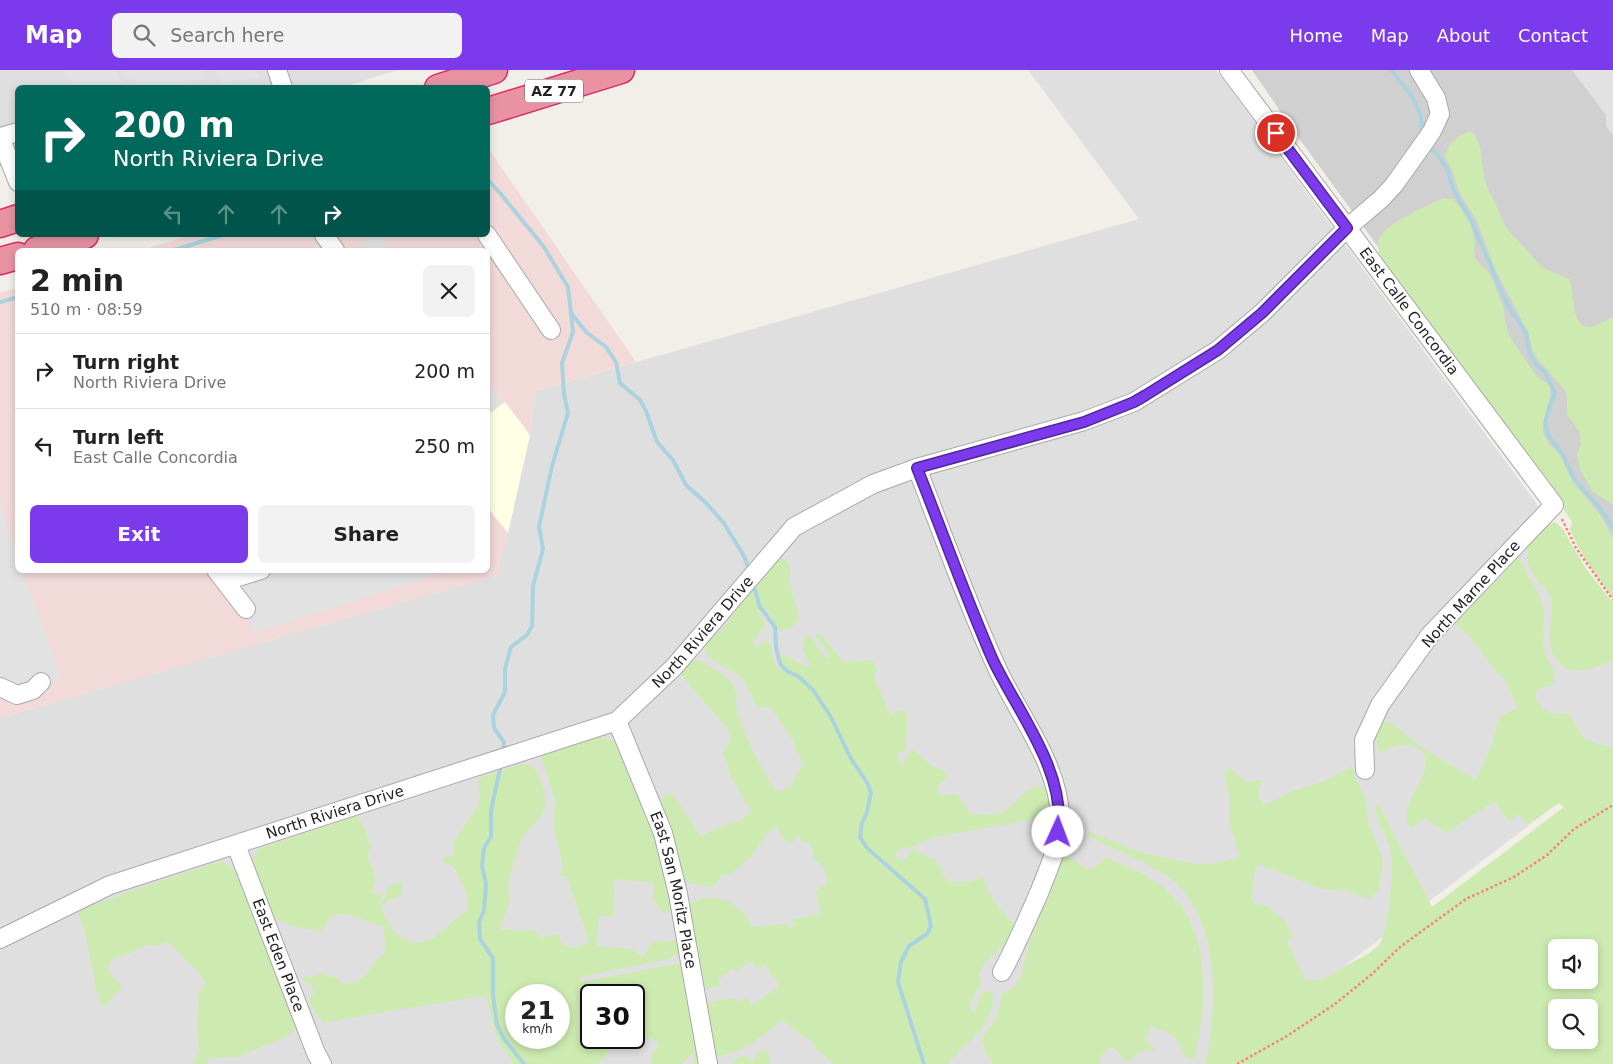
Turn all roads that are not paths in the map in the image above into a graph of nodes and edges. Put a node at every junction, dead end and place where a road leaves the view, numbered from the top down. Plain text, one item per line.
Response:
1 (277, 70) edge
2 (494, 70) edge
3 (620, 70) edge
4 (1229, 70) edge
5 (1419, 70) edge
6 (282, 85) edge
7 (447, 85) edge
8 (490, 110) edge
9 (15, 133) edge
10 (15, 174) edge
11 (15, 219) edge
12 (0, 224) edge
13 (1347, 228) junction
14 (77, 237) edge
15 (325, 237) edge
16 (488, 237) edge
17 (34, 248) edge
18 (334, 248) edge
19 (15, 255) edge
20 (0, 261) edge
21 (551, 330) dead end
22 (917, 468) junction
23 (1554, 505) joint
24 (241, 573) edge
25 (221, 576) edge
26 (246, 609) dead end
27 (41, 682) dead end
28 (0, 687) edge
29 (617, 721) junction
30 (1365, 770) dead end
31 (236, 845) junction
32 (0, 940) edge
33 (1002, 972) dead end
34 (322, 1064) edge
35 (708, 1064) edge

1 - 6 street
2 - 7 highway
3 - 8 highway, AZ 77
4 - 13 street, East Calle Concordia
5 - 13 street, North Riviera Drive
9 - 10 street
11 - 12 highway
13 - 22 street, North Riviera Drive
13 - 23 street, East Calle Concordia
14 - 17 highway
15 - 18 street
16 - 21 street
19 - 20 highway
22 - 29 street, North Riviera Drive
22 - 33 street
23 - 30 street, North Marne Place
24 - 25 street
25 - 26 street
27 - 28 street
29 - 31 street, North Riviera Drive
29 - 35 street, East San Moritz Place
31 - 32 street, North Riviera Drive
31 - 34 street, East Eden Place

